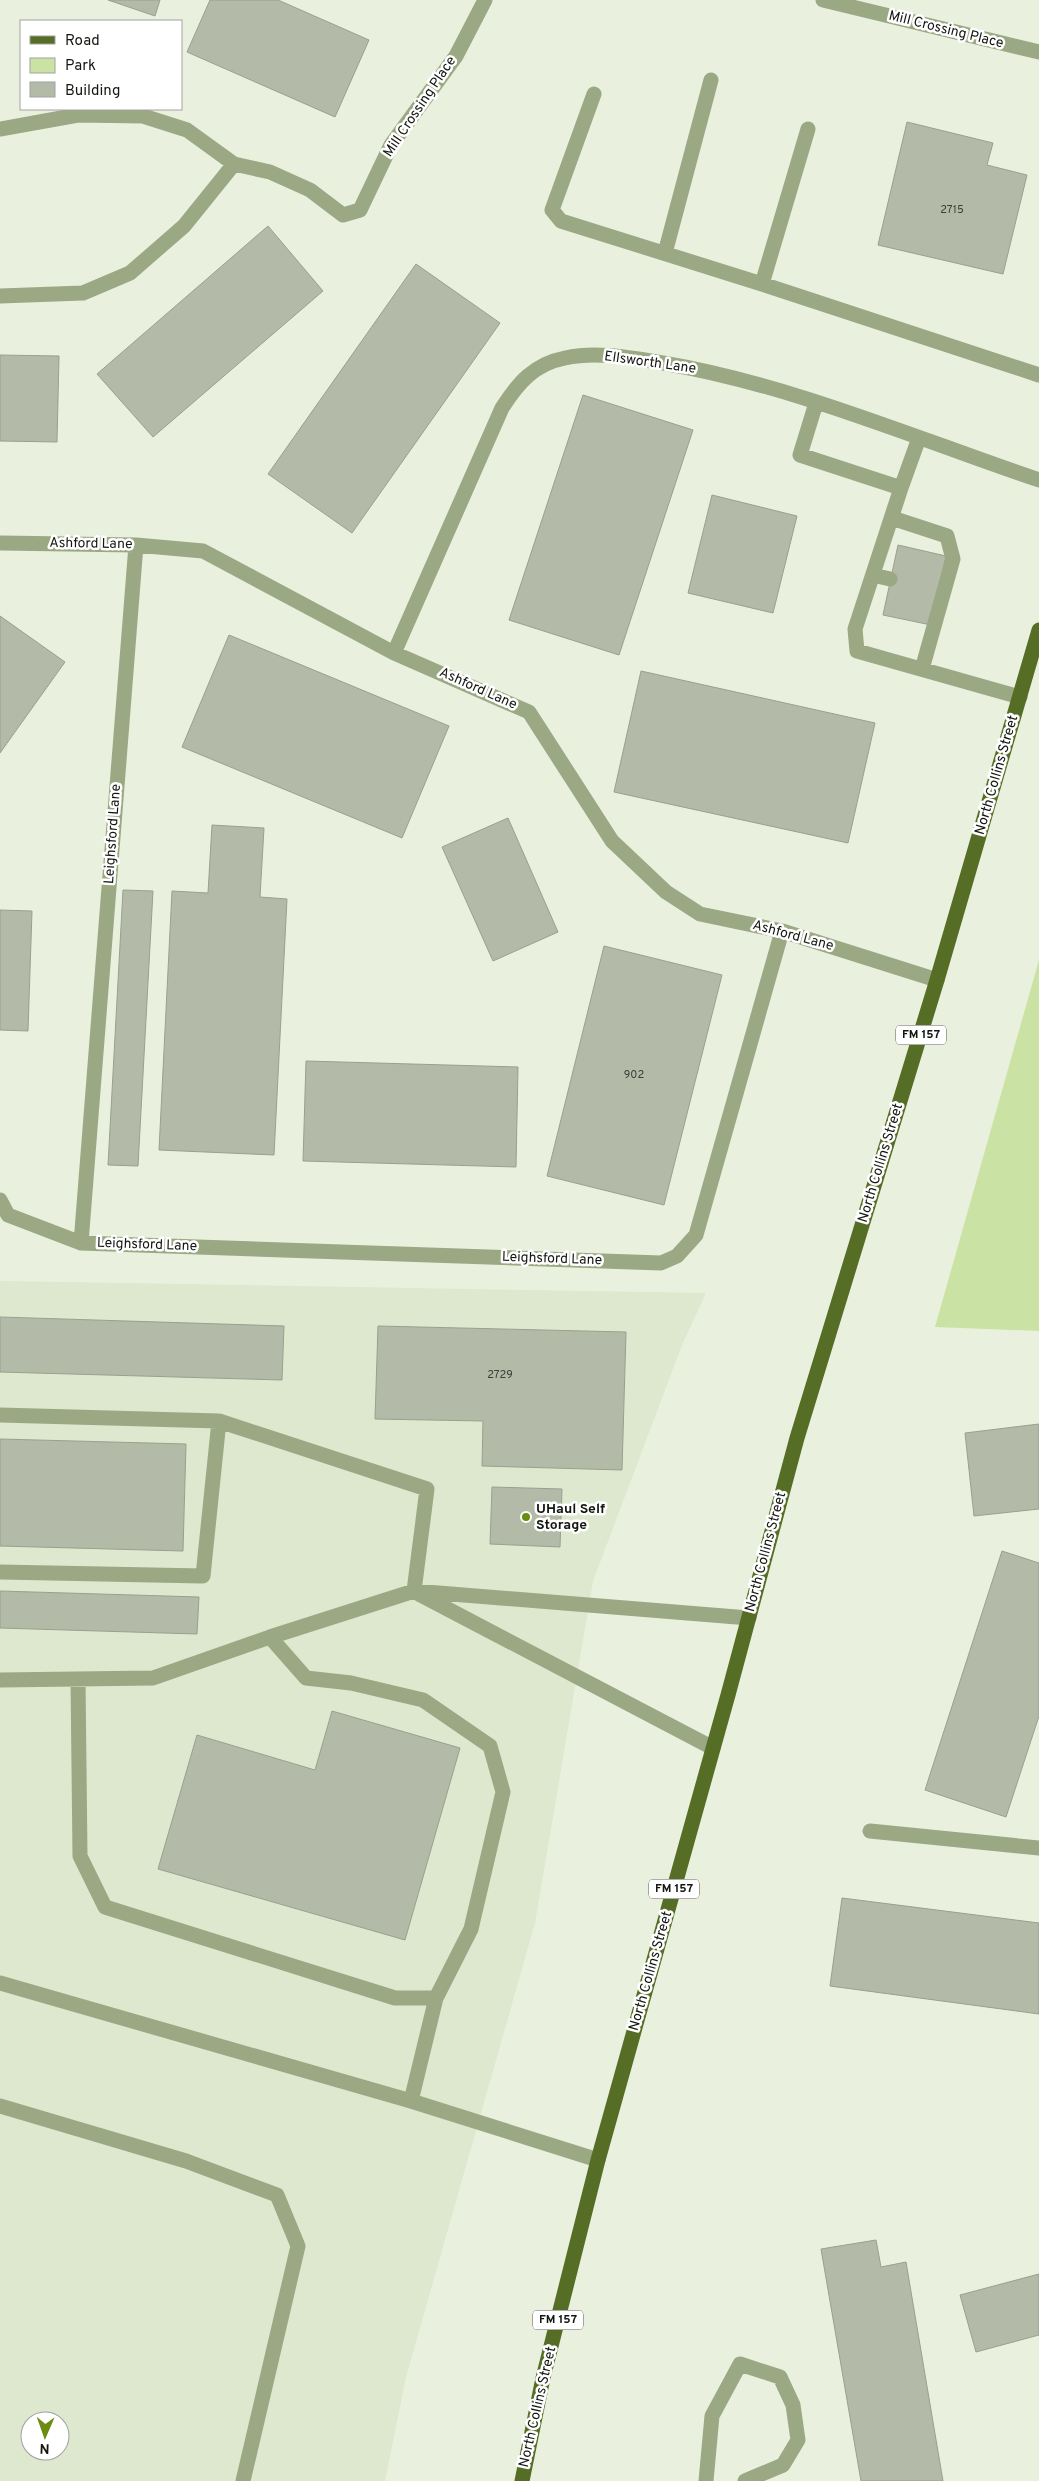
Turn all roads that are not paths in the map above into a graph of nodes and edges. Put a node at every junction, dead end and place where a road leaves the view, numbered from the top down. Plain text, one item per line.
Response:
1 (485, 0) edge
2 (823, 0) edge
3 (1039, 52) edge
4 (711, 80) dead end
5 (594, 94) dead end
6 (0, 129) edge
7 (808, 129) dead end
8 (234, 164) junction
9 (665, 253) junction
10 (762, 284) junction
11 (0, 296) edge
12 (1039, 375) edge
13 (816, 402) junction
14 (919, 438) junction
15 (1039, 480) edge
16 (901, 488) junction
17 (892, 518) junction
18 (0, 544) edge
19 (136, 545) junction
20 (873, 575) junction
21 (890, 580) dead end
22 (1039, 630) edge
23 (394, 653) junction
24 (922, 669) junction
25 (1020, 697) junction
26 (782, 931) junction
27 (938, 980) junction
28 (0, 1200) edge
29 (81, 1243) junction
30 (0, 1415) edge
31 (219, 1421) junction
32 (0, 1572) edge
33 (414, 1591) junction
34 (749, 1618) junction
35 (270, 1637) junction
36 (78, 1679) junction
37 (0, 1680) edge
38 (713, 1748) junction
39 (870, 1831) dead end
40 (1039, 1848) edge
41 (0, 1983) edge
42 (436, 1998) junction
43 (411, 2101) junction
44 (0, 2106) edge
45 (598, 2160) junction
46 (243, 2481) edge
47 (522, 2481) edge
48 (706, 2481) edge
49 (745, 2481) edge

1 - 8 lane, Mill Crossing Place
2 - 3 lane, Mill Crossing Place
4 - 9 lane
5 - 9 lane
6 - 8 lane
7 - 10 lane
8 - 11 lane
9 - 10 lane
10 - 12 lane
13 - 14 lane, Ellsworth Lane
13 - 16 lane
13 - 23 lane, Ellsworth Lane
14 - 15 lane, Ellsworth Lane
14 - 16 lane
16 - 17 lane
17 - 20 lane
17 - 24 lane
18 - 19 lane, Ashford Lane
19 - 23 lane, Ashford Lane
19 - 29 lane, Leighsford Lane
20 - 21 lane
20 - 24 lane
22 - 25 main road, North Collins Street / FM 157
23 - 26 lane, Ashford Lane
24 - 25 lane
25 - 27 main road, North Collins Street / FM 157
26 - 27 lane, Ashford Lane
26 - 29 lane, Leighsford Lane
27 - 34 main road, North Collins Street / FM 157
28 - 29 lane, Leighsford Lane
30 - 31 lane
31 - 32 lane
31 - 33 lane
33 - 34 lane
33 - 35 lane
33 - 38 lane
34 - 38 main road, North Collins Street / FM 157
35 - 36 lane
35 - 42 lane
36 - 37 lane
36 - 42 lane
38 - 45 main road, North Collins Street / FM 157
39 - 40 lane
41 - 43 lane
42 - 43 lane
43 - 45 lane
44 - 46 lane
45 - 47 main road, North Collins Street / FM 157
48 - 49 lane

